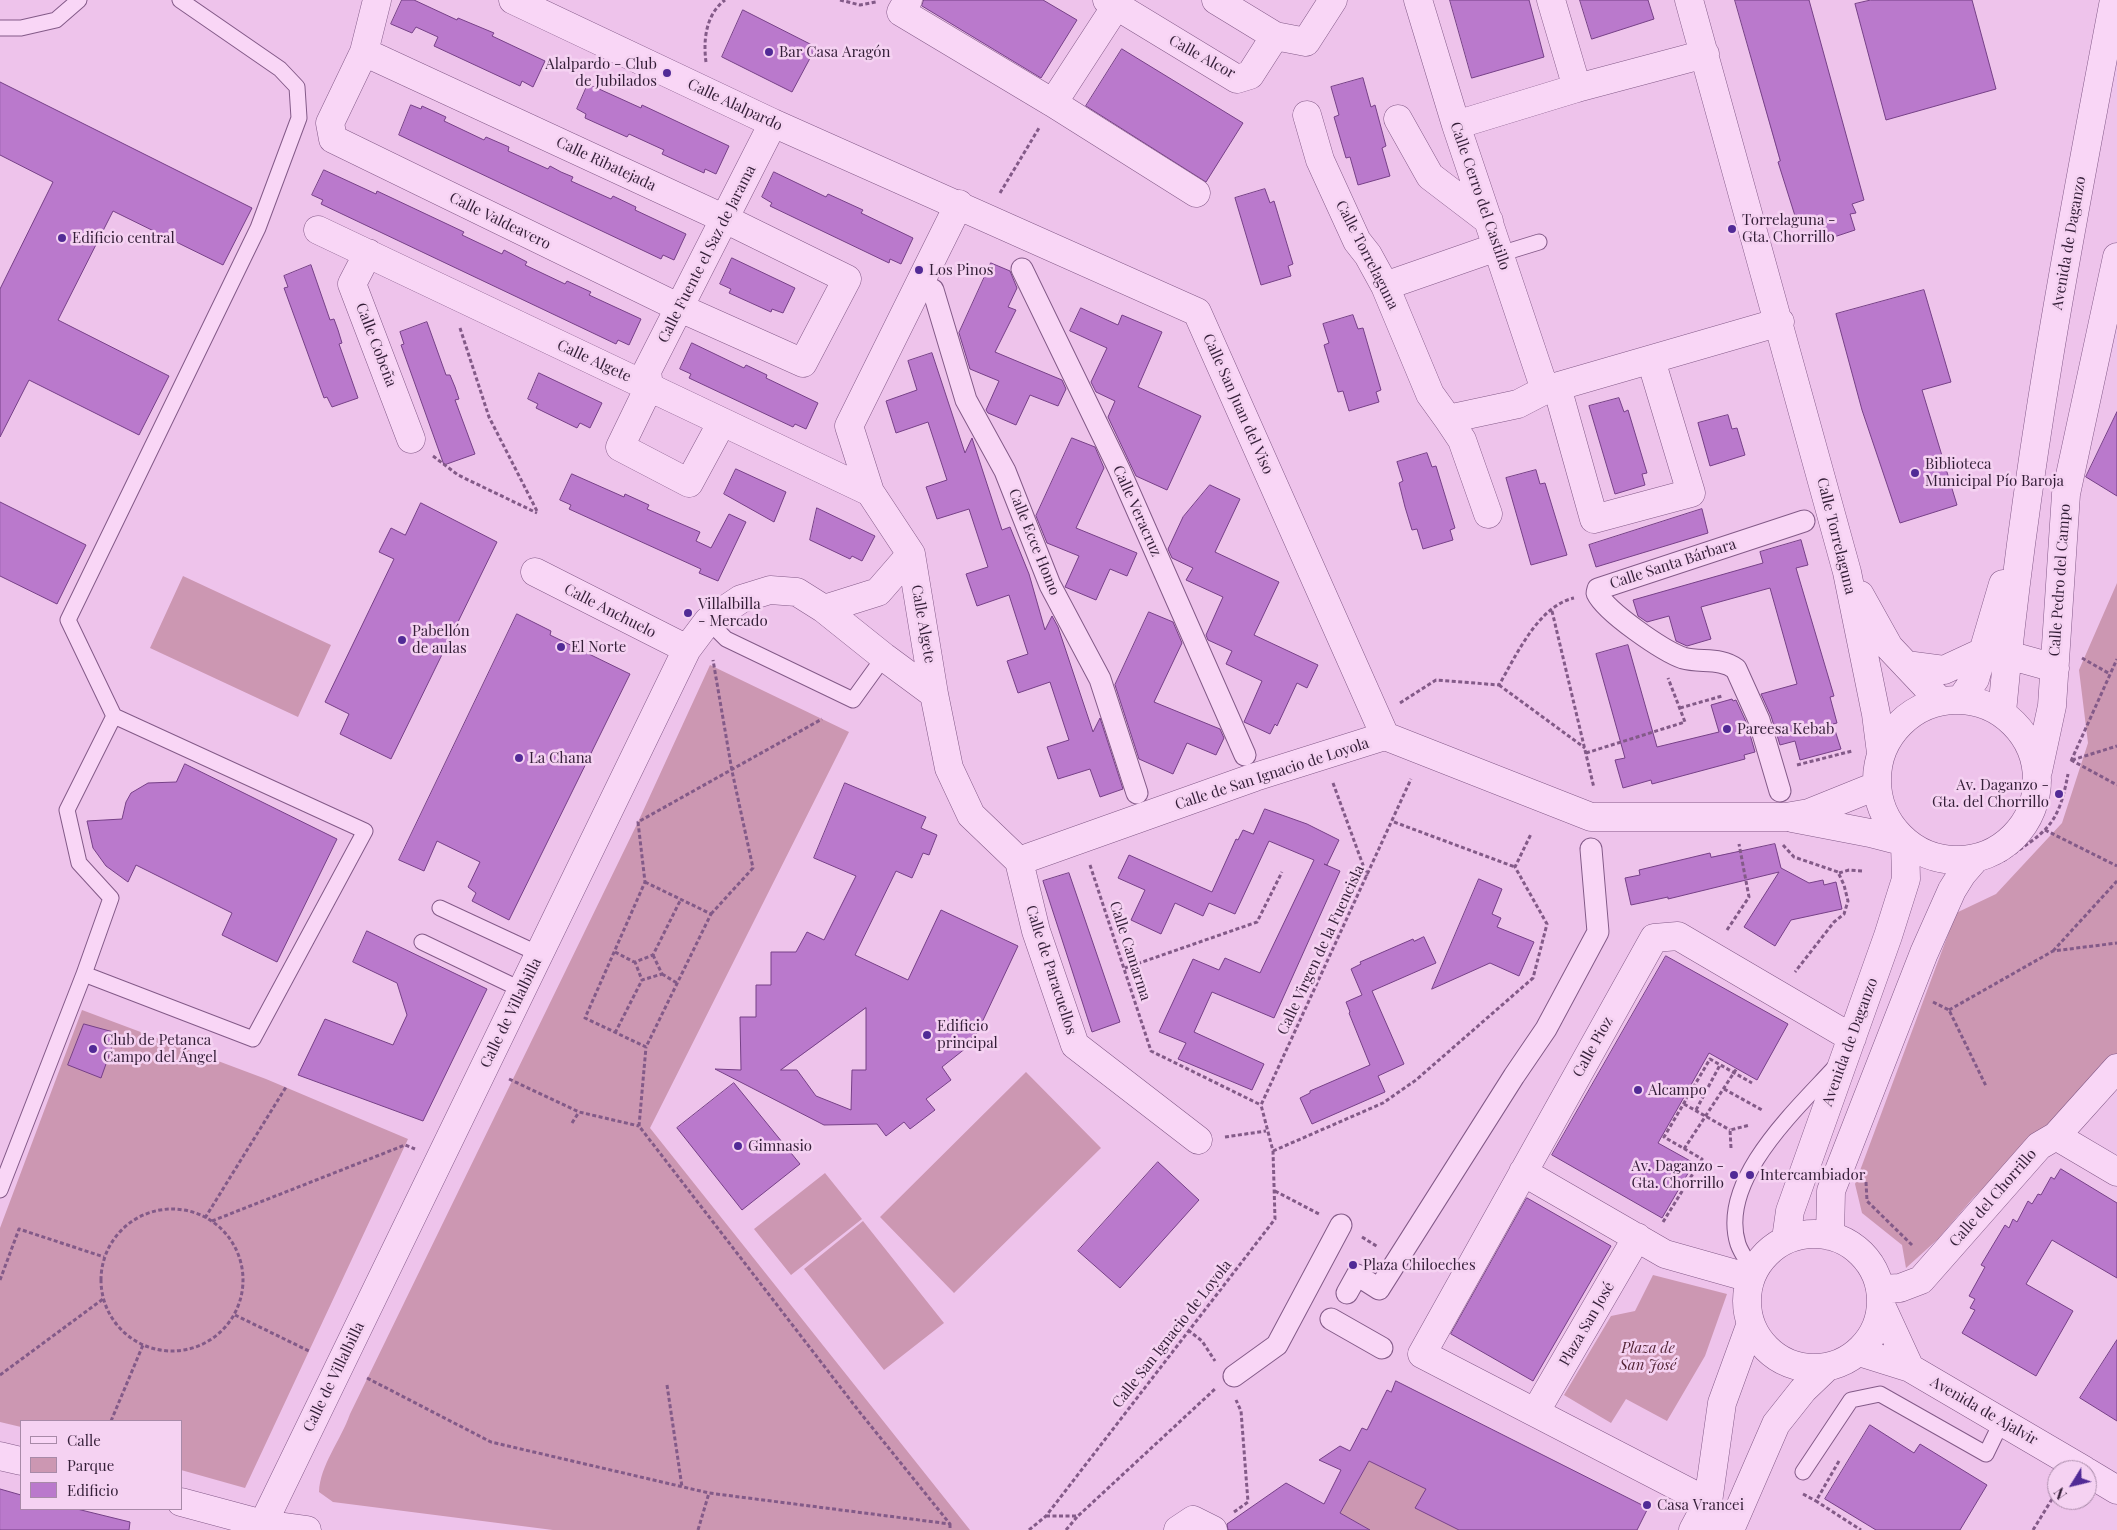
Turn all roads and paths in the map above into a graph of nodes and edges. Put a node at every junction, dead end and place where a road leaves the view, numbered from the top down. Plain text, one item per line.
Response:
1 (79, 0) edge
2 (180, 0) edge
3 (377, 0) edge
4 (512, 0) edge
5 (725, 0) edge
6 (840, 0) edge
7 (879, 0) edge
8 (908, 0) edge
9 (1216, 0) edge
10 (1333, 0) edge
11 (1418, 0) edge
12 (1551, 0) edge
13 (1689, 0) edge
14 (2114, 0) edge
15 (1111, 3) edge
16 (0, 28) edge
17 (1275, 36) junction
18 (364, 52) junction
19 (1705, 54) junction
20 (706, 62) dead end
21 (1577, 88) junction
22 (1048, 112) junction
23 (1307, 115) dead end
24 (1398, 119) dead end
25 (773, 123) junction
26 (1456, 125) junction
27 (1196, 193) dead end
28 (1000, 194) dead end
29 (959, 204) junction
30 (725, 219) junction
31 (1489, 221) junction
32 (318, 230) dead end
33 (1539, 242) dead end
34 (1498, 250) junction
35 (368, 253) junction
36 (2117, 257) edge
37 (1022, 269) dead end
38 (1385, 286) junction
39 (932, 290) dead end
40 (680, 308) junction
41 (1780, 322) junction
42 (460, 327) dead end
43 (1651, 360) junction
44 (803, 363) joint
45 (649, 387) junction
46 (1551, 389) junction
47 (1448, 419) junction
48 (722, 422) junction
49 (411, 438) joint
50 (870, 492) junction
51 (1488, 514) dead end
52 (1804, 521) dead end
53 (911, 554) junction
54 (534, 572) dead end
55 (1847, 572) junction
56 (1597, 593) junction
57 (824, 609) junction
58 (1552, 611) junction
59 (708, 621) junction
60 (699, 652) junction
61 (1997, 653) junction
62 (884, 658) junction
63 (2117, 659) edge
64 (2065, 661) junction
65 (1906, 665) junction
66 (1665, 672) dead end
67 (2110, 674) junction
68 (1499, 685) junction
69 (934, 694) junction
70 (1950, 700) junction
71 (1696, 703) dead end
72 (1392, 708) dead end
73 (1680, 708) junction
74 (2002, 712) junction
75 (114, 716) junction
76 (822, 719) dead end
77 (1385, 736) junction
78 (2117, 746) edge
79 (1586, 751) junction
80 (1852, 751) dead end
81 (1881, 753) junction
82 (1245, 755) dead end
83 (2071, 760) junction
84 (1795, 766) dead end
85 (2038, 770) junction
86 (732, 771) junction
87 (1411, 780) dead end
88 (1333, 783) dead end
89 (2117, 785) edge
90 (1876, 786) junction
91 (1780, 791) dead end
92 (1137, 793) dead end
93 (1596, 794) dead end
94 (1393, 822) junction
95 (1782, 828) junction
96 (2045, 830) junction
97 (1531, 834) dead end
98 (1738, 838) dead end
99 (1905, 842) junction
100 (1591, 850) dead end
101 (1088, 858) dead end
102 (1019, 860) junction
103 (1988, 861) junction
104 (2117, 866) edge
105 (1515, 867) junction
106 (1862, 871) dead end
107 (1282, 872) dead end
108 (1839, 873) junction
109 (1367, 876) junction
110 (2117, 881) edge
111 (646, 882) junction
112 (680, 899) junction
113 (440, 908) dead end
114 (712, 914) junction
115 (1727, 930) dead end
116 (422, 942) dead end
117 (2117, 944) edge
118 (2053, 951) junction
119 (615, 952) junction
120 (539, 954) junction
121 (653, 955) junction
122 (635, 962) junction
123 (1125, 968) junction
124 (1795, 972) dead end
125 (84, 974) junction
126 (662, 974) junction
127 (642, 980) junction
128 (678, 983) junction
129 (522, 990) junction
130 (1928, 1000) dead end
131 (1950, 1010) junction
132 (615, 1032) junction
133 (646, 1047) junction
134 (1848, 1047) junction
135 (1720, 1065) junction
136 (1737, 1068) dead end
137 (2117, 1068) edge
138 (1734, 1073) junction
139 (509, 1080) dead end
140 (1752, 1083) dead end
141 (1986, 1086) dead end
142 (286, 1087) dead end
143 (1724, 1089) junction
144 (1684, 1104) junction
145 (1261, 1105) junction
146 (1696, 1110) junction
147 (1762, 1110) dead end
148 (579, 1112) junction
149 (1706, 1116) junction
150 (572, 1123) dead end
151 (1750, 1125) dead end
152 (639, 1126) junction
153 (1730, 1130) junction
154 (1266, 1131) junction
155 (2056, 1136) junction
156 (1198, 1140) joint
157 (1731, 1148) dead end
158 (416, 1150) dead end
159 (1684, 1150) junction
160 (1272, 1152) junction
161 (1523, 1172) junction
162 (1865, 1172) dead end
163 (2117, 1172) edge
164 (0, 1190) edge
165 (205, 1218) junction
166 (211, 1222) junction
167 (1341, 1225) dead end
168 (1646, 1228) junction
169 (1830, 1236) junction
170 (1786, 1240) junction
171 (1918, 1243) dead end
172 (104, 1257) junction
173 (1751, 1275) junction
174 (0, 1280) edge
175 (1347, 1293) dead end
176 (1881, 1297) junction
177 (103, 1298) junction
178 (235, 1315) junction
179 (1331, 1319) dead end
180 (1750, 1326) junction
181 (1188, 1330) junction
182 (143, 1345) junction
183 (1382, 1348) dead end
184 (309, 1351) dead end
185 (1859, 1352) junction
186 (1826, 1368) junction
187 (1910, 1368) junction
188 (0, 1375) edge
189 (368, 1378) dead end
190 (1231, 1378) junction
191 (667, 1385) dead end
192 (1536, 1412) junction
193 (111, 1420) edge
194 (2002, 1421) junction
195 (0, 1456) edge
196 (1840, 1460) dead end
197 (2068, 1460) edge
198 (20, 1462) edge
199 (1803, 1472) dead end
200 (2097, 1478) edge
201 (682, 1487) junction
202 (2117, 1490) edge
203 (709, 1493) junction
204 (182, 1502) edge
205 (1708, 1502) junction
206 (2047, 1507) edge
207 (1046, 1516) junction
208 (1078, 1516) junction
209 (1221, 1523) edge
210 (950, 1524) junction
211 (262, 1527) edge
212 (307, 1530) edge
213 (698, 1530) edge
214 (950, 1530) edge
215 (1030, 1530) edge
216 (1066, 1530) edge
217 (1178, 1530) edge
218 (1692, 1530) edge
219 (1715, 1530) edge
220 (1730, 1530) edge
221 (1861, 1530) edge
222 (2033, 1530) edge

1 - 16 lane
2 - 75 lane
3 - 18 street, Calle Valdeavero
4 - 25 street, Calle Alalpardo
5 - 20 path
6 - 7 path
8 - 22 street
9 - 17 street
10 - 17 street
11 - 26 street, Calle Cerro del Castillo
12 - 21 street
13 - 19 street, Calle Torrelaguna
14 - 61 street, Avenida de Daganzo
15 - 17 street, Calle Alcor
15 - 22 street, Calle Alcor
18 - 30 street, Calle Ribatejada
18 - 40 street, Calle Valdeavero
19 - 21 street
19 - 41 street, Calle Torrelaguna
21 - 26 street
22 - 27 street
22 - 28 path
23 - 38 street, Calle Torrelaguna
24 - 31 street
25 - 29 street, Calle Alalpardo
25 - 30 street, Calle Fuente el Saz de Jarama
26 - 31 street, Calle Cerro del Castillo
29 - 50 street, Calle Algete
29 - 77 street, Calle San Juan del Viso
30 - 40 street, Calle Fuente el Saz de Jarama
30 - 44 street, Calle Ribatejada
31 - 34 street, Calle Cerro del Castillo
32 - 35 street, Calle Algete
33 - 34 lane
34 - 38 street
34 - 46 street, Calle Cerro del Castillo
35 - 45 street, Calle Algete
35 - 49 street, Calle Cobeña
36 - 64 street, Calle Pedro del Campo
37 - 82 street, Calle Veracruz
38 - 47 street, Calle Torrelaguna
39 - 92 street, Calle Ecce Homo
40 - 44 street, Calle Valdeavero
40 - 45 street, Calle Fuente el Saz de Jarama
41 - 43 street
41 - 55 street, Calle Torrelaguna
42 - 49 path
43 - 46 street
43 - 46 street, Calle Cerro del Castillo
45 - 48 street, Calle Algete
45 - 48 street
46 - 47 street
47 - 51 street, Calle Torrelaguna
48 - 50 street, Calle Algete
50 - 53 street, Calle Algete
52 - 56 street, Calle Santa Bárbara
53 - 57 street, Calle Algete
53 - 69 street, Calle Algete
54 - 60 street, Calle Anchuelo
55 - 65 street
55 - 81 street, Calle Torrelaguna
56 - 58 path
56 - 91 street, Calle Santa Bárbara
57 - 59 street, Calle de Villalbilla
57 - 62 street
58 - 68 path
58 - 79 path
59 - 60 street, Calle de Villalbilla
59 - 62 lane
60 - 86 path
60 - 120 street, Calle de Villalbilla
61 - 64 street
61 - 65 street
61 - 70 street, Avenida de Daganzo
61 - 74 street, Avenida de Daganzo
62 - 69 street
63 - 67 path
64 - 67 path
64 - 85 street, Calle Pedro del Campo
65 - 70 street
66 - 73 path
67 - 83 path
68 - 72 path
68 - 79 path
69 - 102 street
70 - 74 street
70 - 81 street
71 - 73 path
73 - 79 path
74 - 85 street
75 - 125 lane
75 - 125 lane
76 - 86 path
77 - 95 street, Calle de San Ignacio de Loyola
77 - 102 street, Calle de San Ignacio de Loyola
78 - 83 path
79 - 93 path
80 - 84 path
81 - 90 street
83 - 89 path
83 - 96 path
85 - 103 street
86 - 111 path
86 - 114 path
87 - 94 path, Calle Virgen de la Fuencisla
88 - 109 path
90 - 95 street, Calle de San Ignacio de Loyola
90 - 99 street
94 - 105 path
94 - 109 path, Calle Virgen de la Fuencisla
95 - 99 street
95 - 108 path
96 - 103 path
96 - 104 path
97 - 105 path
98 - 115 path
99 - 103 street
99 - 134 street, Avenida de Daganzo
100 - 175 street
101 - 123 path, Calle Camarma
102 - 156 street, Calle de Paracuellos
103 - 169 street
105 - 160 path
106 - 108 path
107 - 123 path
108 - 124 path
109 - 145 path, Calle Virgen de la Fuencisla
110 - 118 path
111 - 112 path
111 - 119 path
112 - 114 path
112 - 121 path
113 - 120 lane
114 - 128 path
116 - 129 lane
117 - 118 path
118 - 131 path
119 - 122 path
119 - 132 path
120 - 129 street, Calle de Villalbilla
121 - 122 path
121 - 126 path
122 - 127 path
123 - 145 path, Calle Camarma
125 - 164 lane
126 - 127 path
126 - 128 path
127 - 132 path
128 - 133 path
129 - 211 street, Calle de Villalbilla
130 - 131 path
131 - 141 path
132 - 133 path
133 - 152 path
134 - 161 street, Calle Pioz
134 - 170 street, Avenida de Daganzo
134 - 173 lane
135 - 138 path
135 - 144 path
135 - 146 path
136 - 138 path
137 - 155 street, Calle del Chorrillo
138 - 140 path
138 - 143 path
139 - 148 path
142 - 165 path
143 - 147 path
143 - 149 path
144 - 146 path
144 - 159 path
145 - 154 path
146 - 149 path
148 - 150 path
148 - 152 path
149 - 153 path
149 - 159 path
151 - 153 path
152 - 210 path
153 - 157 path
154 - 156 path
154 - 160 path, Calle San Ignacio de Loyola
155 - 163 street
155 - 176 street, Calle del Chorrillo
158 - 166 path
159 - 168 path
160 - 181 path, Calle San Ignacio de Loyola
161 - 168 street
161 - 192 street, Calle Pioz
162 - 171 path
165 - 166 path
165 - 172 path
166 - 178 path
167 - 190 street
168 - 173 street
168 - 192 street, Plaza San José
169 - 170 street
169 - 176 street
170 - 173 street
172 - 174 path
172 - 177 path
173 - 180 street
176 - 185 street
176 - 187 street
177 - 182 path
177 - 188 path
178 - 182 path
178 - 184 path
179 - 183 street
180 - 186 street
180 - 205 street
181 - 190 path
181 - 207 path, Calle San Ignacio de Loyola
182 - 193 path
185 - 186 street
185 - 187 street, Avenida de Ajalvir
186 - 220 street
187 - 194 street, Avenida de Ajalvir
189 - 201 path
190 - 208 path
190 - 209 path
191 - 201 path
192 - 205 street
194 - 197 street, Avenida de Ajalvir
194 - 199 lane
195 - 198 street
196 - 221 path
200 - 202 street, Avenida de Ajalvir
201 - 203 path
203 - 210 path
203 - 213 path
204 - 211 street
205 - 218 street
205 - 219 street
206 - 222 path
207 - 208 path
207 - 215 path, Calle San Ignacio de Loyola
208 - 216 path
209 - 217 street
210 - 214 path
211 - 212 street

